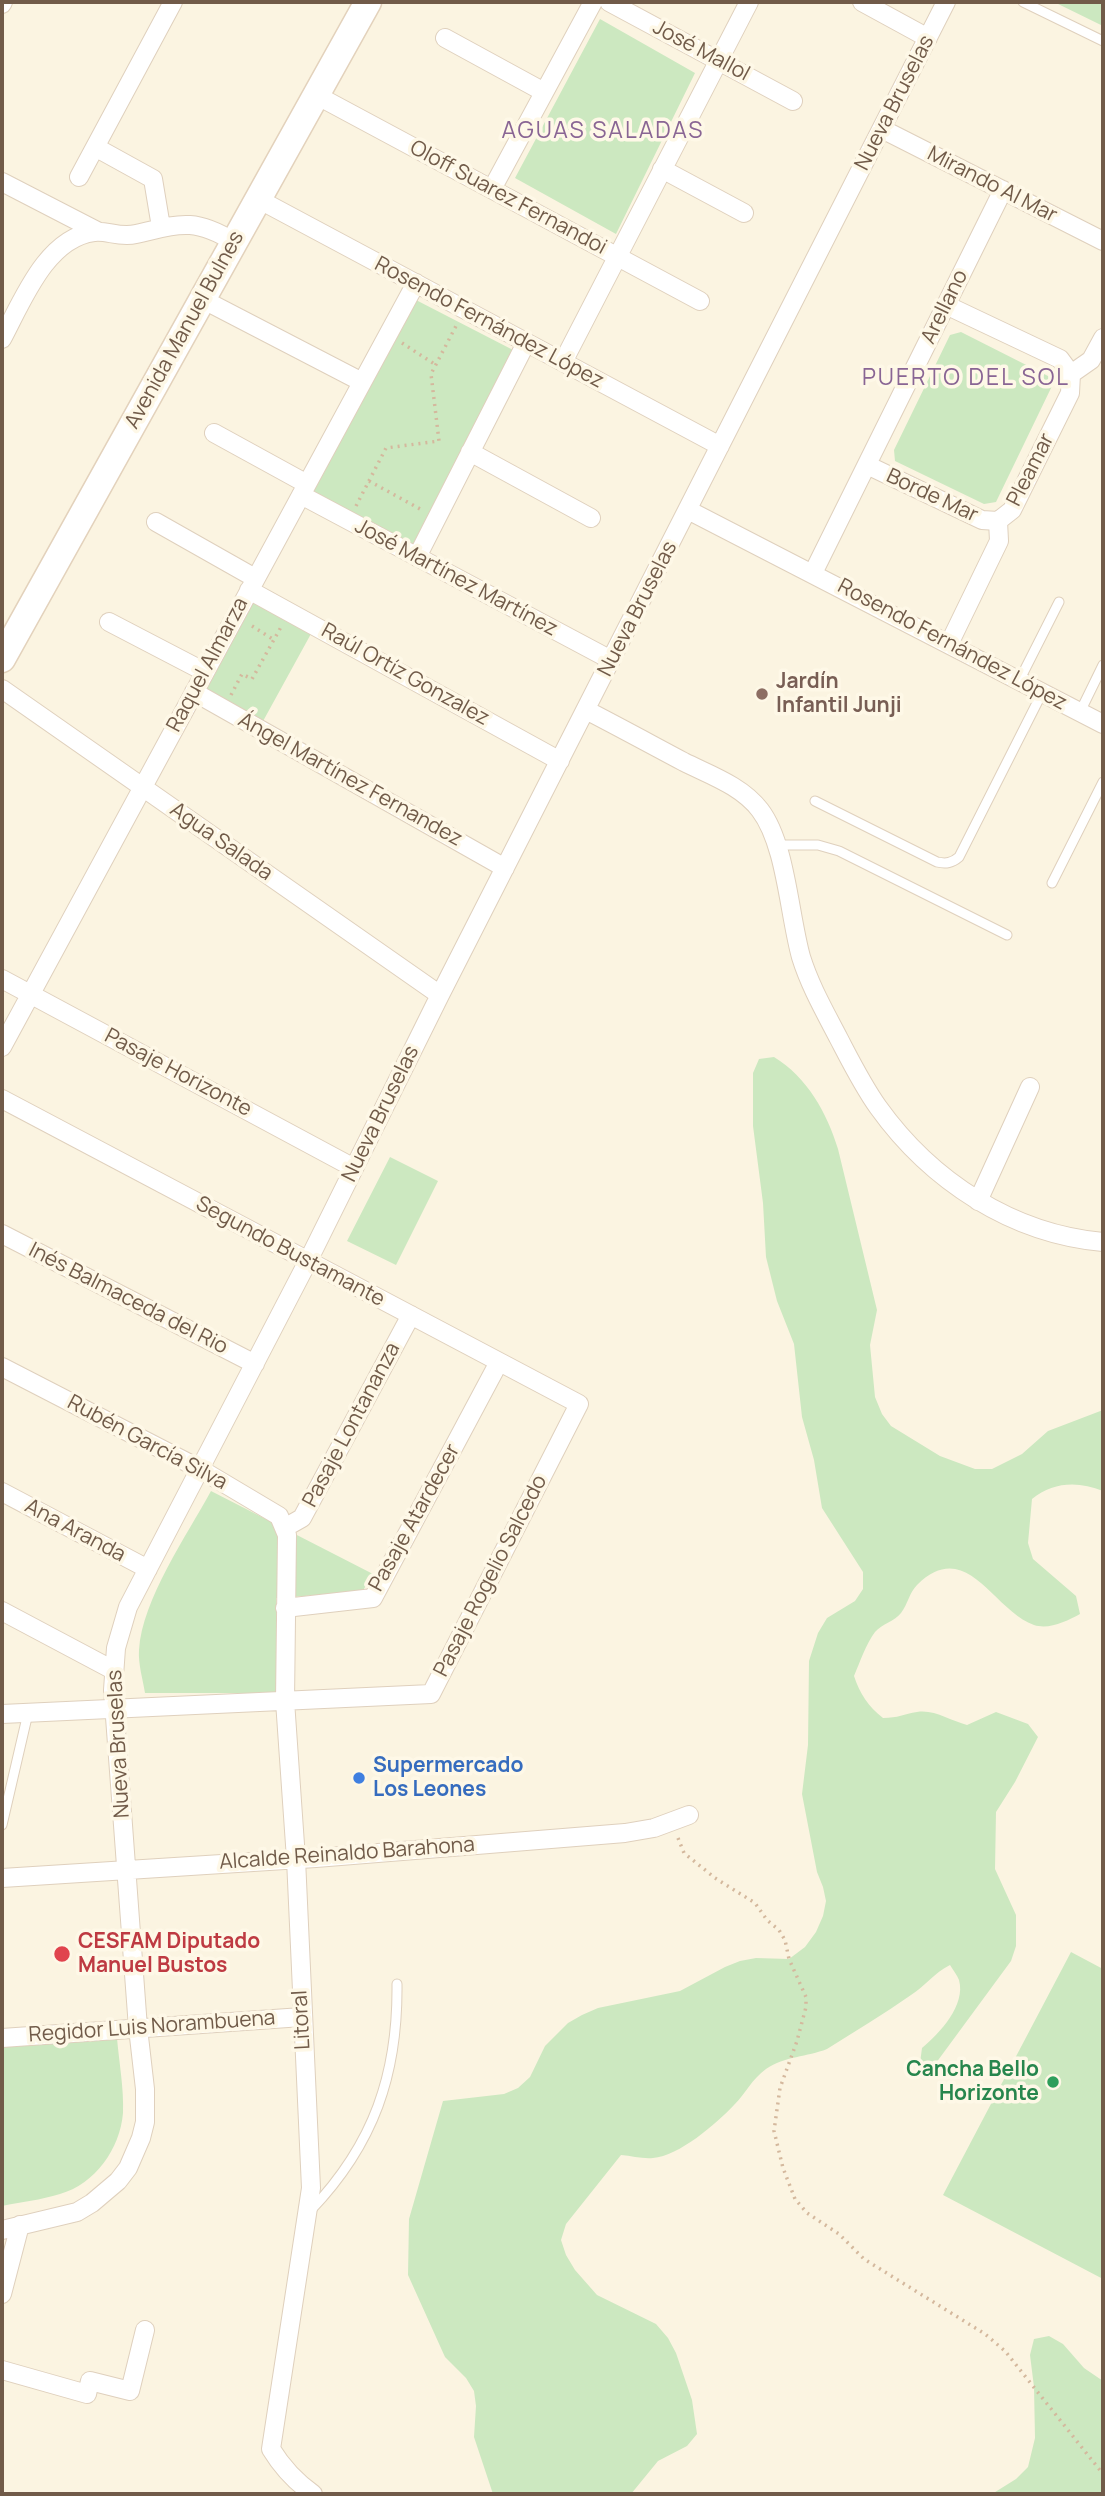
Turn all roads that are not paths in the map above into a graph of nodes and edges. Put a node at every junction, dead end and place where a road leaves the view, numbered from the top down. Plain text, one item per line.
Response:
1 (173, 2) edge
2 (368, 2) edge
3 (593, 2) edge
4 (609, 2) edge
5 (749, 2) edge
6 (863, 2) edge
7 (946, 2) edge
8 (1023, 2) edge
9 (928, 37) junction
10 (445, 38) dead end
11 (1103, 41) edge
12 (719, 60) junction
13 (544, 92) junction
14 (316, 94) junction
15 (793, 101) dead end
16 (882, 129) junction
17 (94, 147) junction
18 (662, 169) junction
19 (79, 177) dead end
20 (2, 182) edge
21 (492, 189) junction
22 (1003, 190) junction
23 (258, 199) junction
24 (744, 213) dead end
25 (162, 227) junction
26 (97, 231) junction
27 (1103, 241) edge
28 (234, 242) junction
29 (617, 256) junction
30 (416, 283) junction
31 (202, 299) junction
32 (700, 301) dead end
33 (946, 305) junction
34 (1103, 338) edge
35 (2, 339) edge
36 (526, 343) junction
37 (562, 362) junction
38 (1072, 374) junction
39 (362, 382) junction
40 (214, 433) dead end
41 (720, 446) junction
42 (470, 452) junction
43 (867, 465) junction
44 (304, 489) junction
45 (688, 510) junction
46 (591, 518) dead end
47 (998, 521) junction
48 (156, 522) dead end
49 (417, 557) junction
50 (813, 573) junction
51 (252, 584) junction
52 (1059, 602) dead end
53 (109, 622) dead end
54 (949, 644) junction
55 (2, 659) edge
56 (611, 660) junction
57 (1103, 665) edge
58 (205, 672) junction
59 (1019, 681) junction
60 (2, 689) edge
61 (194, 692) junction
62 (1042, 693) junction
63 (586, 710) junction
64 (1080, 712) junction
65 (1103, 724) edge
66 (560, 761) junction
67 (1103, 782) edge
68 (142, 787) junction
69 (815, 801) dead end
70 (776, 845) junction
71 (505, 868) junction
72 (1052, 883) dead end
73 (1007, 935) dead end
74 (2, 979) edge
75 (30, 994) junction
76 (440, 995) junction
77 (2, 1047) edge
78 (1030, 1087) dead end
79 (2, 1099) edge
80 (355, 1168) junction
81 (978, 1201) junction
82 (2, 1234) edge
83 (1103, 1242) edge
84 (308, 1261) junction
85 (411, 1315) junction
86 (499, 1362) junction
87 (255, 1364) junction
88 (2, 1367) edge
89 (579, 1404) joint
90 (200, 1469) junction
91 (2, 1492) edge
92 (286, 1527) junction
93 (148, 1569) junction
94 (285, 1608) junction
95 (2, 1611) edge
96 (113, 1670) junction
97 (285, 1701) junction
98 (115, 1710) junction
99 (28, 1713) junction
100 (2, 1714) edge
101 (690, 1815) dead end
102 (2, 1825) edge
103 (296, 1859) junction
104 (127, 1869) junction
105 (2, 1878) edge
106 (397, 1984) dead end
107 (302, 2017) junction
108 (138, 2028) junction
109 (2, 2038) edge
110 (308, 2214) junction
111 (20, 2225) junction
112 (2, 2230) edge
113 (2, 2294) edge
114 (145, 2330) dead end
115 (2, 2371) edge
116 (303, 2491) edge

1 - 17 street
2 - 14 street, Avenida Manuel Bulnes
3 - 13 street
4 - 12 street, José Mallol
5 - 12 street
6 - 9 street
7 - 9 street, Nueva Bruselas
8 - 11 lane
9 - 16 street, Nueva Bruselas
10 - 13 street
12 - 15 street, José Mallol
12 - 18 street
13 - 21 street
14 - 21 street, Oloff Suarez Fernandoi
14 - 23 street, Avenida Manuel Bulnes
16 - 22 street, Mirando Al Mar
16 - 41 street, Nueva Bruselas
17 - 19 street
17 - 25 street
18 - 24 street
18 - 29 street
20 - 26 street
21 - 29 street, Oloff Suarez Fernandoi
22 - 27 street, Mirando Al Mar
22 - 33 street, Arellano
23 - 28 street, Avenida Manuel Bulnes
23 - 30 street, Rosendo Fernández López
25 - 26 street
25 - 28 street
26 - 35 street
28 - 31 street, Avenida Manuel Bulnes
29 - 32 street, Oloff Suarez Fernandoi
29 - 37 street
30 - 36 street, Rosendo Fernández López
30 - 39 street, Raquel Almarza
31 - 39 street
31 - 55 street, Avenida Manuel Bulnes
33 - 38 street
33 - 43 street, Arellano
34 - 38 street
36 - 37 street, Rosendo Fernández López
36 - 42 street
37 - 41 street, Rosendo Fernández López
38 - 47 street, Pleamar
39 - 44 street, Raquel Almarza
40 - 44 street, José Martínez Martínez
41 - 45 street, Nueva Bruselas
42 - 46 street
42 - 49 street
43 - 47 street, Borde Mar
43 - 50 street, Arellano
44 - 49 street, José Martínez Martínez
44 - 51 street, Raquel Almarza
45 - 50 street, Rosendo Fernández López
45 - 56 street, Nueva Bruselas
47 - 54 street, Pleamar
48 - 51 street, Raúl Ortíz Gonzalez
49 - 56 street, José Martínez Martínez
50 - 54 street, Rosendo Fernández López
51 - 58 street, Raquel Almarza
51 - 66 street, Raúl Ortíz Gonzalez
52 - 59 lane
53 - 58 street
54 - 59 street, Rosendo Fernández López
56 - 63 street, Nueva Bruselas
57 - 64 lane
58 - 61 street, Raquel Almarza
59 - 62 street, Rosendo Fernández López
60 - 68 street, Agua Salada
61 - 68 street, Raquel Almarza
61 - 71 street, Ángel Martínez Fernandez
62 - 64 street, Rosendo Fernández López
62 - 69 lane
63 - 66 street, Nueva Bruselas
63 - 70 street
64 - 65 street, Rosendo Fernández López
66 - 71 street, Nueva Bruselas
67 - 72 lane
68 - 75 street, Raquel Almarza
68 - 76 street, Agua Salada
70 - 73 lane
70 - 81 street
71 - 76 street, Nueva Bruselas
74 - 75 street, Pasaje Horizonte
75 - 77 street, Raquel Almarza
75 - 80 street, Pasaje Horizonte
76 - 80 street, Nueva Bruselas
78 - 81 street
79 - 84 street, Segundo Bustamante
80 - 84 street, Nueva Bruselas
81 - 83 street
82 - 87 street, Inés Balmaceda del Rio
84 - 85 street, Segundo Bustamante
84 - 87 street, Nueva Bruselas
85 - 86 street, Segundo Bustamante
85 - 92 street, Pasaje Lontananza
86 - 89 street, Segundo Bustamante
86 - 94 street, Pasaje Atardecer
87 - 90 street, Nueva Bruselas
88 - 90 street, Rubén García Silva
89 - 97 street, Pasaje Rogelio Salcedo
90 - 92 street, Rubén García Silva
90 - 93 street, Nueva Bruselas
91 - 93 street, Ana Aranda
92 - 94 street, Litoral
93 - 96 street, Nueva Bruselas
94 - 97 street, Litoral
95 - 96 street
96 - 98 street, Nueva Bruselas
97 - 98 street
97 - 103 street, Litoral
98 - 99 street
98 - 104 street, Nueva Bruselas
99 - 100 street
99 - 102 lane
101 - 103 street, Alcalde Reinaldo Barahona
103 - 104 street, Alcalde Reinaldo Barahona
103 - 107 street, Litoral
104 - 105 street, Alcalde Reinaldo Barahona
104 - 108 street, Nueva Bruselas
106 - 110 lane
107 - 108 street, Regidor Luis Norambuena
107 - 110 street, Litoral
108 - 109 street, Regidor Luis Norambuena
108 - 111 street, Nueva Bruselas
110 - 116 street, Litoral
111 - 112 street, Nueva Bruselas
111 - 113 street
114 - 115 street

